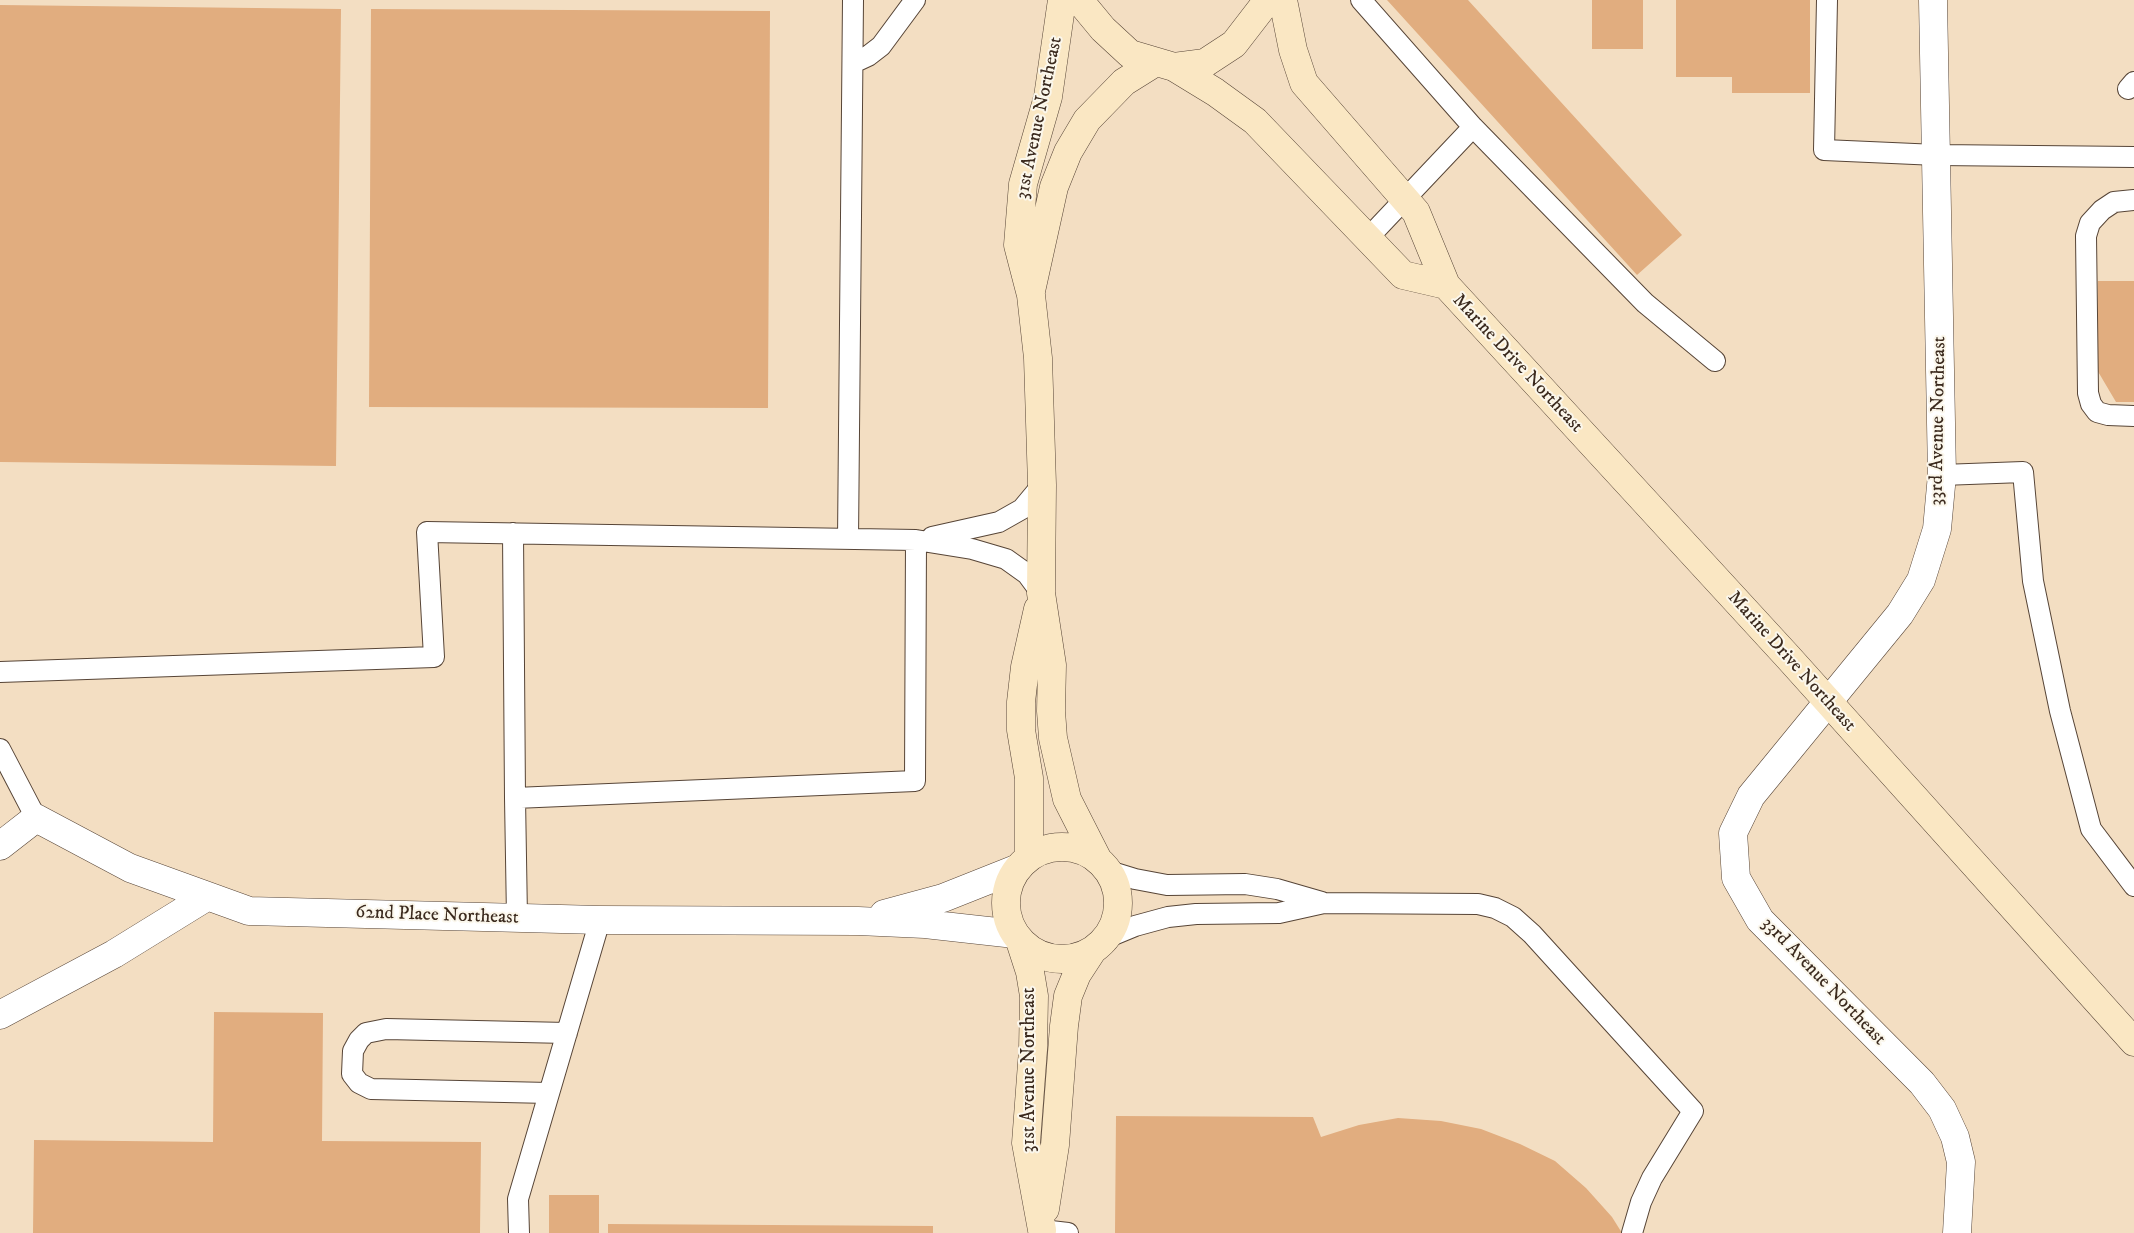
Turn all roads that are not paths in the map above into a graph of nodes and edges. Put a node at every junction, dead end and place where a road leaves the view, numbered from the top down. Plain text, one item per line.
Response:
1 (853, 0) edge
2 (915, 0) edge
3 (1062, 0) edge
4 (1079, 0) edge
5 (1268, 0) edge
6 (1283, 0) edge
7 (1361, 0) edge
8 (1827, 0) edge
9 (1933, 0) edge
10 (853, 63) junction
11 (1165, 64) junction
12 (1473, 127) junction
13 (1936, 156) junction
14 (2134, 157) edge
15 (1405, 199) junction
16 (2134, 200) edge
17 (1368, 238) junction
18 (1446, 285) junction
19 (1030, 294) junction
20 (1716, 361) dead end
21 (2134, 416) edge
22 (1942, 475) junction
23 (1042, 485) junction
24 (513, 533) junction
25 (848, 539) junction
26 (916, 540) junction
27 (1041, 593) junction
28 (0, 672) edge
29 (1828, 702) junction
30 (0, 749) edge
31 (515, 798) junction
32 (36, 818) junction
33 (0, 846) edge
34 (1023, 863) junction
35 (1103, 865) junction
36 (2134, 886) edge
37 (208, 896) junction
38 (1324, 903) junction
39 (517, 918) junction
40 (600, 920) junction
41 (858, 921) junction
42 (1018, 937) junction
43 (1099, 945) junction
44 (0, 1015) edge
45 (567, 1033) junction
46 (2134, 1042) edge
47 (549, 1093) junction
48 (1051, 1232) edge
49 (519, 1233) edge
50 (1632, 1233) edge
51 (1957, 1233) edge

1 - 10 lane
2 - 10 lane
3 - 19 street, 31st Avenue Northeast
4 - 11 street
5 - 11 street
6 - 15 street, Marine Drive Northeast
7 - 12 lane
8 - 13 lane
9 - 13 street, 33rd Avenue Northeast
10 - 25 lane
11 - 17 street, Marine Drive Northeast
11 - 19 street, 31st Avenue Northeast
12 - 15 lane
12 - 20 lane
13 - 14 lane
13 - 22 street, 33rd Avenue Northeast
15 - 17 lane
15 - 18 street, Marine Drive Northeast
16 - 21 lane
17 - 18 street, Marine Drive Northeast
18 - 29 street, Marine Drive Northeast
19 - 23 street, 31st Avenue Northeast
22 - 29 street, 33rd Avenue Northeast
22 - 36 lane
23 - 26 lane
23 - 27 street, 31st Avenue Northeast
24 - 25 lane
24 - 28 lane
24 - 31 lane
25 - 26 lane
26 - 27 lane
26 - 31 lane
27 - 34 street, 31st Avenue Northeast
27 - 35 street, 31st Avenue Northeast
29 - 46 street, Marine Drive Northeast
29 - 51 street, 33rd Avenue Northeast
30 - 32 lane
31 - 39 lane
32 - 33 street
32 - 37 street, 62nd Place Northeast
34 - 35 street
34 - 41 street, 62nd Place Northeast
34 - 42 street
35 - 38 lane
35 - 43 street
37 - 39 street, 62nd Place Northeast
37 - 44 street
38 - 43 lane
38 - 50 lane
39 - 40 street, 62nd Place Northeast
40 - 41 street, 62nd Place Northeast
40 - 45 lane
41 - 42 street, 62nd Place Northeast
42 - 43 street
42 - 48 street, 31st Avenue Northeast
43 - 48 street, 31st Avenue Northeast
45 - 47 lane
45 - 47 lane
47 - 49 lane

